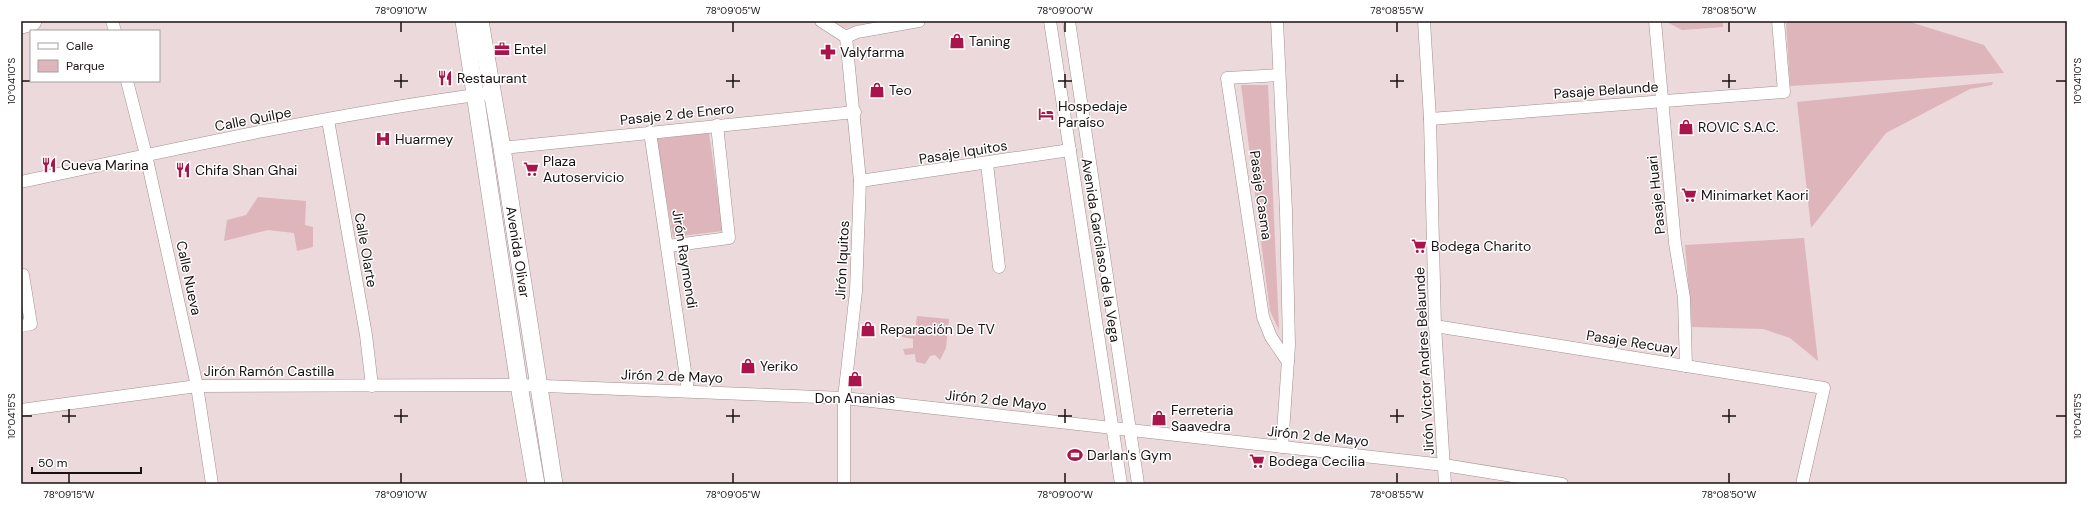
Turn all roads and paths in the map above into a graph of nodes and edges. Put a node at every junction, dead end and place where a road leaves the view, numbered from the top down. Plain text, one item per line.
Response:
1 (32, 21) edge
2 (464, 21) edge
3 (480, 21) edge
4 (821, 21) edge
5 (919, 21) edge
6 (1050, 21) edge
7 (1069, 21) edge
8 (1277, 21) edge
9 (1424, 21) edge
10 (1655, 21) edge
11 (1778, 21) edge
12 (21, 24) edge
13 (846, 37) junction
14 (1279, 75) junction
15 (127, 82) edge
16 (492, 93) junction
17 (474, 95) junction
18 (1661, 101) junction
19 (855, 112) junction
20 (1430, 119) junction
21 (328, 120) junction
22 (717, 125) junction
23 (650, 132) junction
24 (502, 148) junction
25 (1070, 150) junction
26 (146, 155) junction
27 (987, 164) junction
28 (860, 181) junction
29 (21, 182) edge
30 (668, 246) junction
31 (999, 267) dead end
32 (21, 275) edge
33 (21, 326) edge
34 (1435, 326) junction
35 (1288, 362) junction
36 (1686, 366) junction
37 (519, 385) junction
38 (197, 386) junction
39 (372, 386) junction
40 (538, 386) junction
41 (688, 391) junction
42 (844, 398) junction
43 (21, 410) edge
44 (1113, 428) junction
45 (1130, 430) junction
46 (1282, 447) junction
47 (1444, 465) junction
48 (212, 484) edge
49 (536, 484) edge
50 (554, 484) edge
51 (844, 484) edge
52 (1121, 484) edge
53 (1138, 484) edge
54 (1445, 484) edge
55 (1562, 484) edge
56 (1802, 484) edge

1 - 12 main road
2 - 17 street, Avenida Olivar
3 - 16 street, Avenida Olivar
4 - 13 street
5 - 13 street
6 - 25 street, Avenida Garcilaso de la Vega
7 - 45 street, Avenida Garcilaso de la Vega
8 - 14 street, Pasaje Casma
9 - 20 street, Jirón Victor Andres Belaunde
10 - 18 street, Pasaje Huari
11 - 18 street, Pasaje Belaunde
13 - 19 street, Jirón Iquitos
14 - 35 street, Pasaje Casma
14 - 35 street, Pasaje Casma
15 - 26 street, Calle Nueva
16 - 17 street, Calle Quilpe
16 - 24 street, Avenida Olivar
17 - 21 street, Calle Quilpe
17 - 37 street, Avenida Olivar
18 - 20 street, Pasaje Belaunde
18 - 36 street, Pasaje Huari
19 - 22 street, Pasaje 2 de Enero
19 - 28 street, Jirón Iquitos
20 - 34 street, Jirón Victor Andres Belaunde
21 - 26 street, Calle Quilpe
21 - 39 street, Calle Olarte
22 - 23 street, Pasaje 2 de Enero
22 - 30 street
23 - 24 street, Pasaje 2 de Enero
23 - 30 street, Jirón Raymondi
24 - 40 street, Avenida Olivar
25 - 27 street, Pasaje Iquitos
25 - 44 street, Avenida Garcilaso de la Vega
26 - 29 street, Calle Quilpe
26 - 38 street, Calle Nueva
27 - 28 street, Pasaje Iquitos
27 - 31 street
28 - 42 street, Jirón Iquitos
30 - 41 street, Jirón Raymondi
32 - 33 street
34 - 36 street, Pasaje Recuay
34 - 47 street, Jirón Victor Andres Belaunde
35 - 46 street, Pasaje Casma
36 - 56 street, Pasaje Recuay
37 - 39 street, Jirón Ramón Castilla
37 - 40 street, Jirón 2 de Mayo
37 - 49 street, Avenida Olivar
38 - 39 street, Jirón Ramón Castilla
38 - 43 street, Jirón Ramón Castilla
38 - 48 street, Calle Nueva
40 - 41 street, Jirón 2 de Mayo
40 - 50 street, Avenida Olivar
41 - 42 street, Jirón 2 de Mayo
42 - 44 street, Jirón 2 de Mayo
42 - 51 street, Jirón Iquitos
44 - 45 street, Jirón 2 de Mayo
44 - 52 street, Avenida Garcilaso de la Vega
45 - 46 street, Jirón 2 de Mayo
45 - 53 street, Avenida Garcilaso de la Vega
46 - 47 street, Jirón 2 de Mayo
47 - 54 street, Jirón Victor Andres Belaunde
47 - 55 street, Jirón 2 de Mayo

